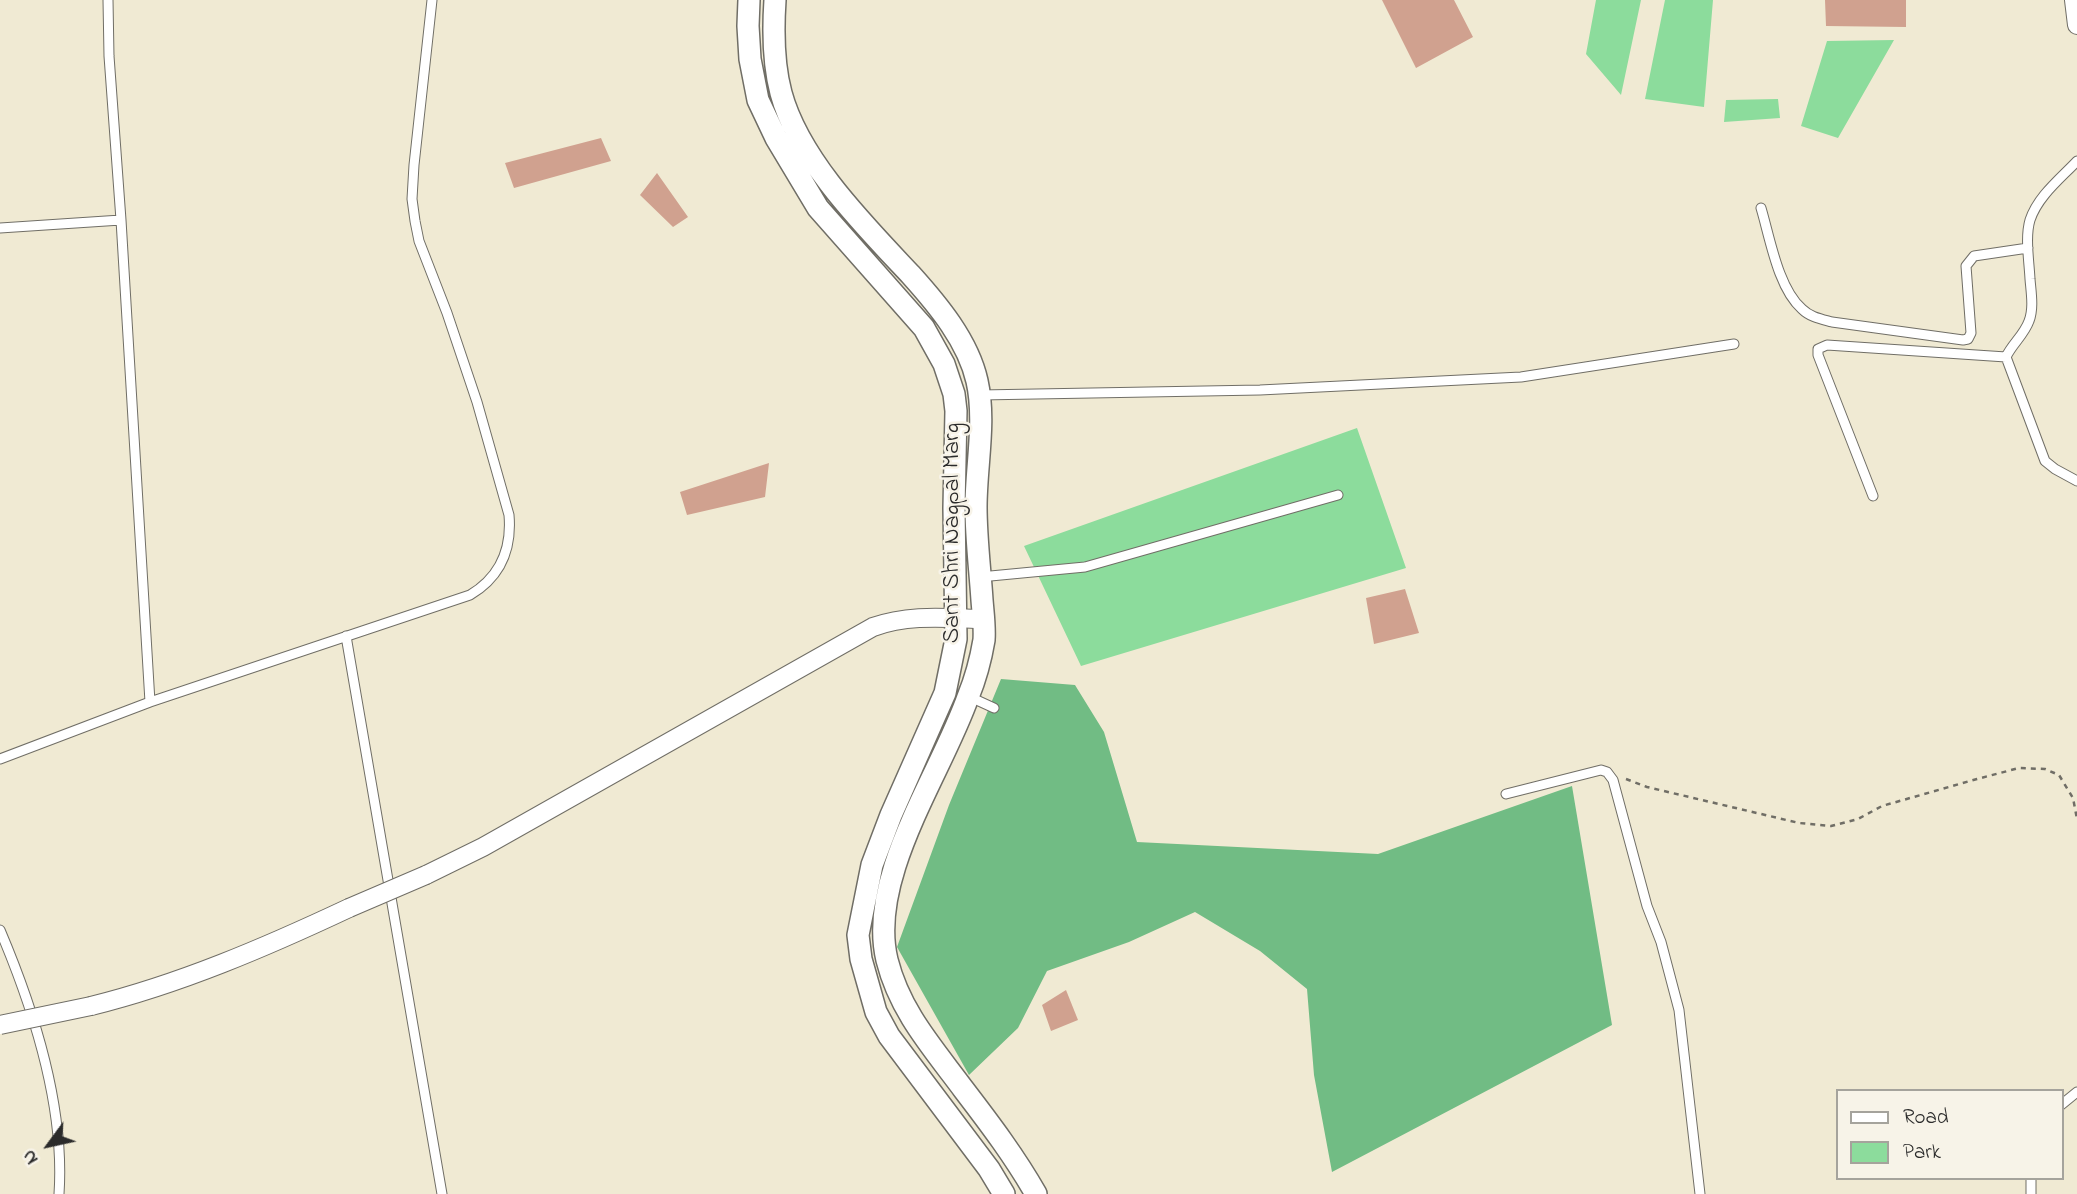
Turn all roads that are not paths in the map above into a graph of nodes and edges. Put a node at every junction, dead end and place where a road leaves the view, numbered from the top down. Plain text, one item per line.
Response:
1 (107, 0) edge
2 (432, 0) edge
3 (749, 0) edge
4 (775, 0) edge
5 (2074, 0) edge
6 (2077, 25) edge
7 (2077, 161) edge
8 (1761, 208) dead end
9 (121, 220) junction
10 (0, 228) edge
11 (2028, 248) junction
12 (1734, 344) dead end
13 (2006, 357) junction
14 (980, 395) junction
15 (2077, 481) edge
16 (1338, 495) dead end
17 (1873, 496) dead end
18 (980, 578) junction
19 (957, 618) junction
20 (983, 619) junction
21 (346, 636) junction
22 (969, 696) junction
23 (149, 702) junction
24 (993, 708) dead end
25 (0, 759) edge
26 (1506, 794) dead end
27 (0, 930) edge
28 (0, 1025) edge
29 (2077, 1092) edge
30 (2063, 1103) edge
31 (59, 1194) edge
32 (442, 1194) edge
33 (1004, 1194) edge
34 (1036, 1194) edge
35 (1700, 1194) edge

1 - 9 lane
2 - 21 lane
3 - 19 street, Sant Shri Nagpal Marg
4 - 14 street, Sant Shri Nagpal Marg
5 - 6 street
7 - 11 lane
8 - 11 lane
9 - 10 lane
9 - 23 lane
11 - 13 lane
12 - 14 lane
13 - 15 lane
13 - 17 lane
14 - 18 street, Sant Shri Nagpal Marg
16 - 18 lane
18 - 20 street, Sant Shri Nagpal Marg
19 - 20 street
19 - 28 street, bridge
19 - 33 street, Sant Shri Nagpal Marg
20 - 22 street, Sant Shri Nagpal Marg
21 - 23 lane
21 - 32 lane
22 - 24 lane
22 - 34 street, Sant Shri Nagpal Marg
23 - 25 lane
26 - 35 lane
27 - 31 lane
29 - 30 lane

